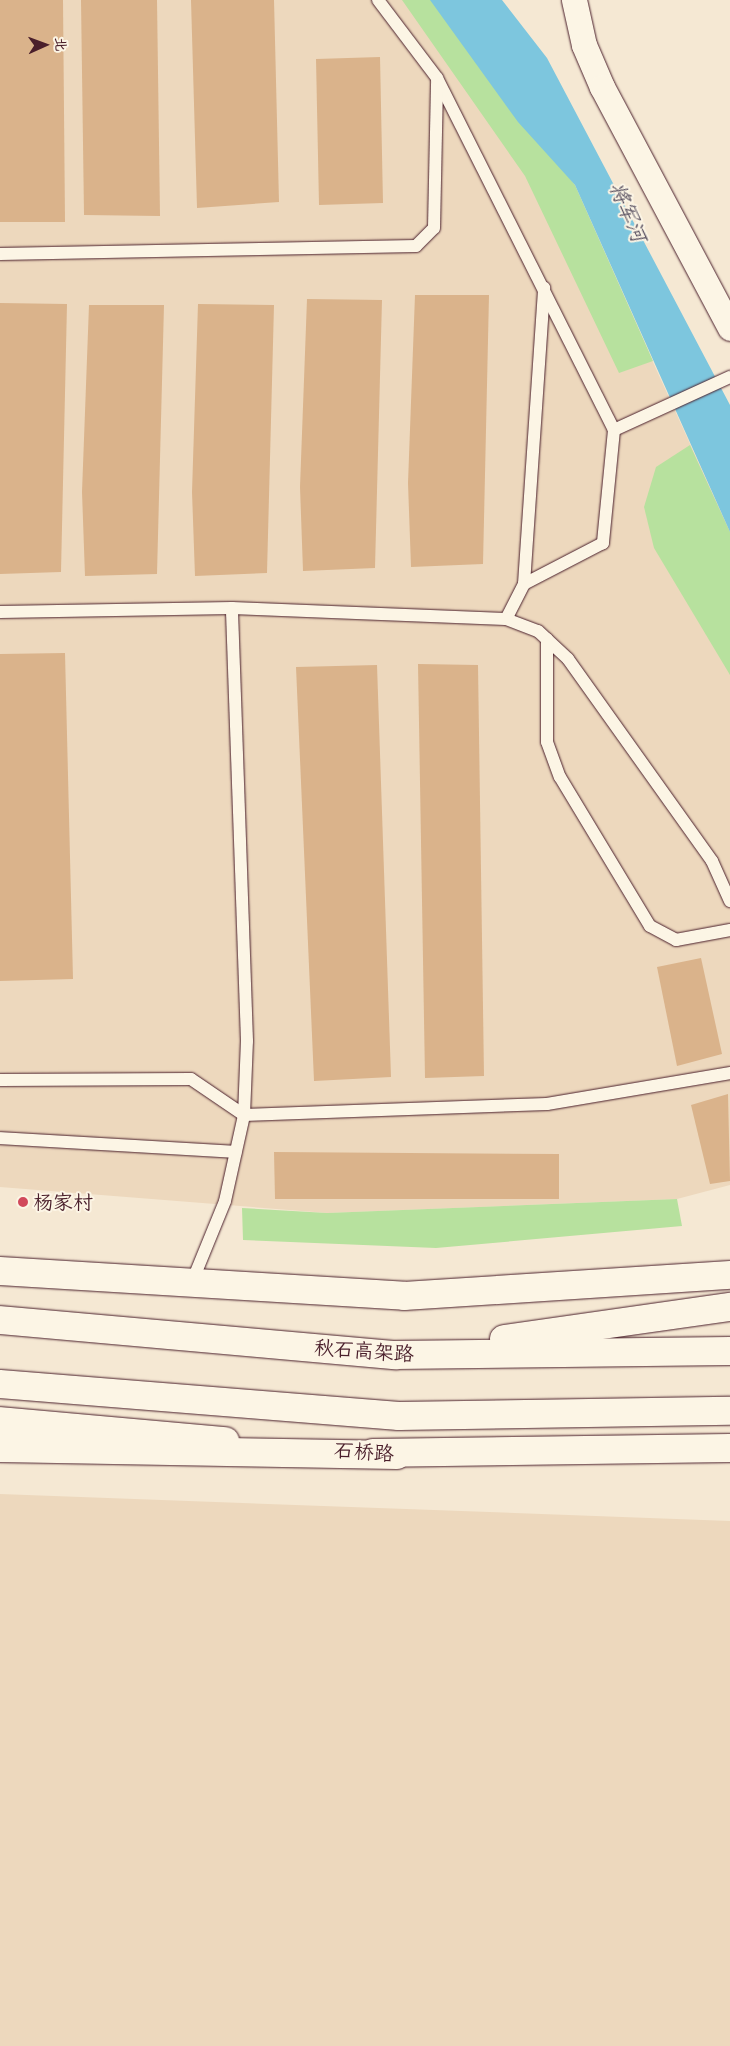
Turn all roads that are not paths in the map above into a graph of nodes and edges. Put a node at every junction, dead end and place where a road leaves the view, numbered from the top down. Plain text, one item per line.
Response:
1 (378, 0) edge
2 (574, 0) edge
3 (437, 78) junction
4 (0, 254) edge
5 (544, 288) junction
6 (730, 328) edge
7 (730, 377) edge
8 (614, 430) junction
9 (524, 584) junction
10 (232, 608) junction
11 (0, 612) edge
12 (506, 619) junction
13 (547, 639) junction
14 (730, 901) edge
15 (730, 930) edge
16 (730, 1073) edge
17 (0, 1080) edge
18 (244, 1115) junction
19 (0, 1138) edge
20 (236, 1152) junction
21 (0, 1271) edge
22 (730, 1274) edge
23 (192, 1282) junction
24 (730, 1307) edge
25 (0, 1320) edge
26 (730, 1351) edge
27 (395, 1355) junction
28 (0, 1384) edge
29 (730, 1411) edge
30 (0, 1421) edge
31 (0, 1448) edge
32 (730, 1448) edge
33 (397, 1455) junction

1 - 3 lane
2 - 6 street
3 - 4 lane
3 - 5 lane
5 - 8 lane
5 - 9 lane
7 - 8 lane
8 - 9 lane
9 - 12 lane
10 - 11 lane
10 - 12 lane
10 - 18 lane
12 - 13 lane
13 - 14 lane
13 - 15 lane
16 - 18 lane
17 - 18 lane
18 - 20 lane
19 - 20 lane
20 - 23 lane
21 - 23 main road
22 - 23 main road
24 - 27 main road
25 - 27 main road, 秋石高架路
26 - 27 main road, 秋石高架路
28 - 29 main road
30 - 33 main road, 石桥路
31 - 33 main road
32 - 33 main road, 石桥路

